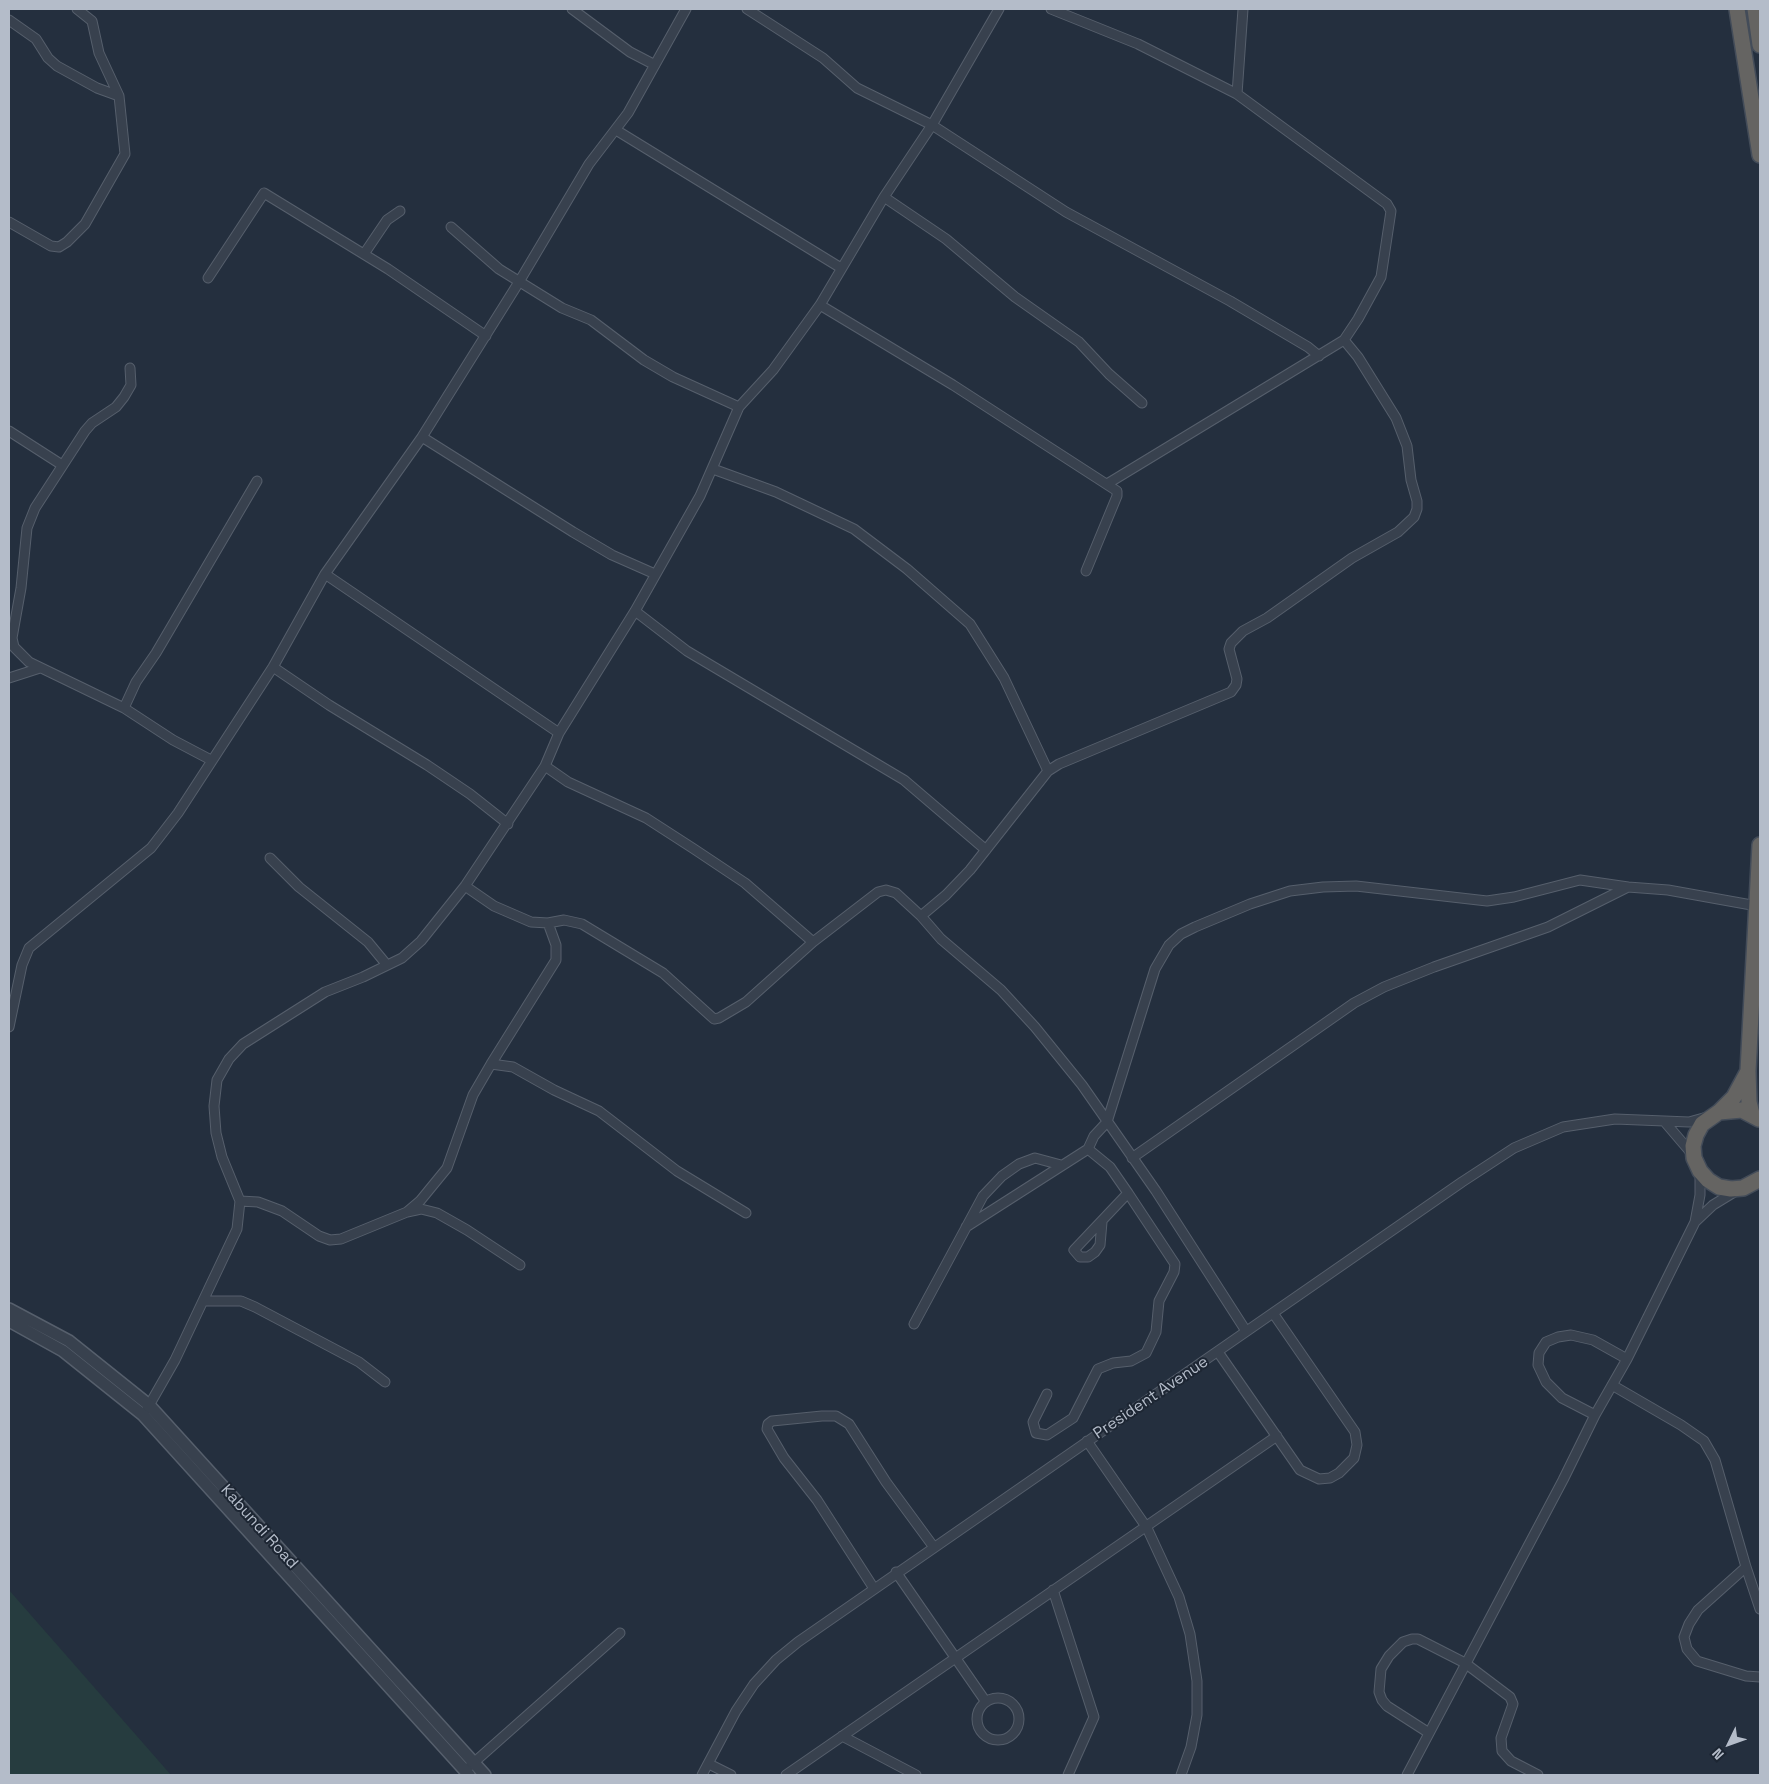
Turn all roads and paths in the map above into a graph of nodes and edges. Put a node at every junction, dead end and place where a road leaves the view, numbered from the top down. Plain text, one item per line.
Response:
1 (77, 9) edge
2 (572, 9) edge
3 (686, 9) edge
4 (747, 9) edge
5 (999, 9) edge
6 (1051, 9) edge
7 (1243, 9) edge
8 (1737, 9) edge
9 (1756, 9) edge
10 (9, 20) edge
11 (1760, 45) edge
12 (655, 65) junction
13 (1237, 94) junction
14 (119, 96) junction
15 (932, 126) junction
16 (616, 130) junction
17 (1760, 155) edge
18 (884, 197) junction
19 (400, 211) dead end
20 (9, 222) edge
21 (451, 227) dead end
22 (364, 254) junction
23 (841, 268) junction
24 (208, 278) dead end
25 (519, 282) junction
26 (820, 305) junction
27 (486, 336) junction
28 (1344, 340) junction
29 (1319, 356) junction
30 (130, 368) dead end
31 (1142, 404) dead end
32 (739, 407) junction
33 (9, 431) edge
34 (422, 437) junction
35 (62, 466) junction
36 (713, 469) junction
37 (257, 481) dead end
38 (1107, 484) junction
39 (1086, 571) dead end
40 (325, 574) junction
41 (655, 574) junction
42 (635, 611) junction
43 (12, 619) edge
44 (273, 667) junction
45 (40, 668) junction
46 (9, 678) edge
47 (124, 708) junction
48 (559, 732) junction
49 (211, 760) junction
50 (545, 766) junction
51 (1048, 771) junction
52 (508, 824) junction
53 (1760, 845) edge
54 (986, 850) junction
55 (270, 858) dead end
56 (465, 886) junction
57 (1628, 887) junction
58 (1757, 906) junction
59 (921, 916) junction
60 (548, 923) junction
61 (813, 942) junction
62 (387, 965) junction
63 (9, 1026) edge
64 (491, 1064) junction
65 (1748, 1072) junction
66 (1715, 1114) junction
67 (1756, 1117) edge
68 (1664, 1121) junction
69 (1107, 1122) junction
70 (1088, 1149) junction
71 (1132, 1158) junction
72 (1061, 1165) junction
73 (1697, 1165) junction
74 (1754, 1184) edge
75 (1128, 1194) junction
76 (240, 1201) junction
77 (407, 1212) junction
78 (746, 1213) dead end
79 (1102, 1222) dead end
80 (1694, 1222) junction
81 (966, 1227) junction
82 (520, 1265) dead end
83 (204, 1301) junction
84 (9, 1309) edge
85 (1273, 1313) junction
86 (9, 1321) edge
87 (914, 1324) dead end
88 (1246, 1331) junction
89 (1218, 1352) junction
90 (1627, 1359) junction
91 (385, 1382) dead end
92 (1612, 1385) junction
93 (1047, 1394) dead end
94 (146, 1410) junction
95 (1595, 1415) junction
96 (1277, 1436) junction
97 (1087, 1441) junction
98 (1147, 1528) junction
99 (933, 1546) junction
100 (1746, 1568) junction
101 (896, 1572) junction
102 (873, 1588) junction
103 (1053, 1590) junction
104 (1760, 1609) edge
105 (620, 1633) dead end
106 (955, 1658) junction
107 (1465, 1664) junction
108 (1760, 1677) edge
109 (986, 1702) junction
110 (1428, 1734) junction
111 (842, 1736) junction
112 (708, 1764) junction
113 (469, 1770) edge
114 (485, 1775) edge
115 (702, 1775) edge
116 (731, 1775) edge
117 (786, 1775) edge
118 (916, 1775) edge
119 (1068, 1775) edge
120 (1181, 1775) edge
121 (1407, 1775) edge
122 (1538, 1775) edge

1 - 14 street
2 - 12 street
3 - 12 street
4 - 15 street
5 - 15 street
6 - 13 street
7 - 13 street
8 - 17 highway
9 - 11 highway
10 - 14 street
12 - 16 street
13 - 28 street
14 - 20 street
15 - 18 street
15 - 29 street
16 - 23 street
16 - 25 street
18 - 23 street
18 - 31 street
19 - 22 street
21 - 25 street
22 - 24 street
22 - 27 street
23 - 26 street
25 - 27 street
25 - 32 street
26 - 32 street
26 - 38 street
27 - 34 street
28 - 29 street
28 - 51 street
29 - 38 street
30 - 35 street
32 - 36 street
33 - 35 street
34 - 40 street
34 - 41 street
35 - 43 street
36 - 41 street
36 - 51 street
37 - 47 street
38 - 39 street
40 - 44 street
40 - 48 street
41 - 42 street
42 - 48 street
42 - 54 street
43 - 45 street
44 - 49 street
44 - 52 street
45 - 46 street
45 - 47 street
47 - 49 street
48 - 50 street
49 - 63 street
50 - 52 street
50 - 61 street
51 - 54 street
52 - 56 street
53 - 58 highway
54 - 59 street
55 - 62 street
56 - 60 street
56 - 62 street
57 - 58 street
57 - 69 street
57 - 71 street
58 - 65 highway
59 - 61 street
59 - 69 street
60 - 61 street
60 - 64 street
62 - 76 street
64 - 77 street
64 - 78 street
65 - 66 highway
65 - 67 highway
66 - 67 highway
66 - 68 street, President Avenue
66 - 73 highway
68 - 73 street
68 - 85 street, President Avenue
69 - 70 street
69 - 71 street
70 - 72 street
70 - 75 street
71 - 88 street
72 - 81 street
72 - 81 street
73 - 74 highway
73 - 80 street
74 - 80 street
75 - 79 street
75 - 93 street
76 - 77 street
76 - 83 street
77 - 82 street
80 - 90 street
81 - 87 street
83 - 91 street
83 - 94 street
84 - 94 street, Kabundi Road
85 - 88 street, President Avenue
85 - 96 street
86 - 94 street, Kabundi Road
88 - 89 street, President Avenue
89 - 96 street
89 - 97 street, President Avenue
90 - 92 street
90 - 95 street
92 - 95 street
92 - 100 street
94 - 113 street, Kabundi Road
95 - 107 street
96 - 98 street
97 - 98 street
97 - 99 street, President Avenue
98 - 103 street
98 - 120 street
99 - 101 street, President Avenue
99 - 102 street
100 - 104 street
100 - 108 street
101 - 102 street, President Avenue
101 - 106 street
102 - 112 street, President Avenue
103 - 106 street
103 - 119 street
105 - 113 street
106 - 109 street
106 - 111 street
107 - 110 street
107 - 110 street
107 - 122 street
109 - 109 street
110 - 121 street
111 - 117 street
111 - 118 street
112 - 115 street, President Avenue
112 - 116 street
113 - 114 street, Kabundi Road

